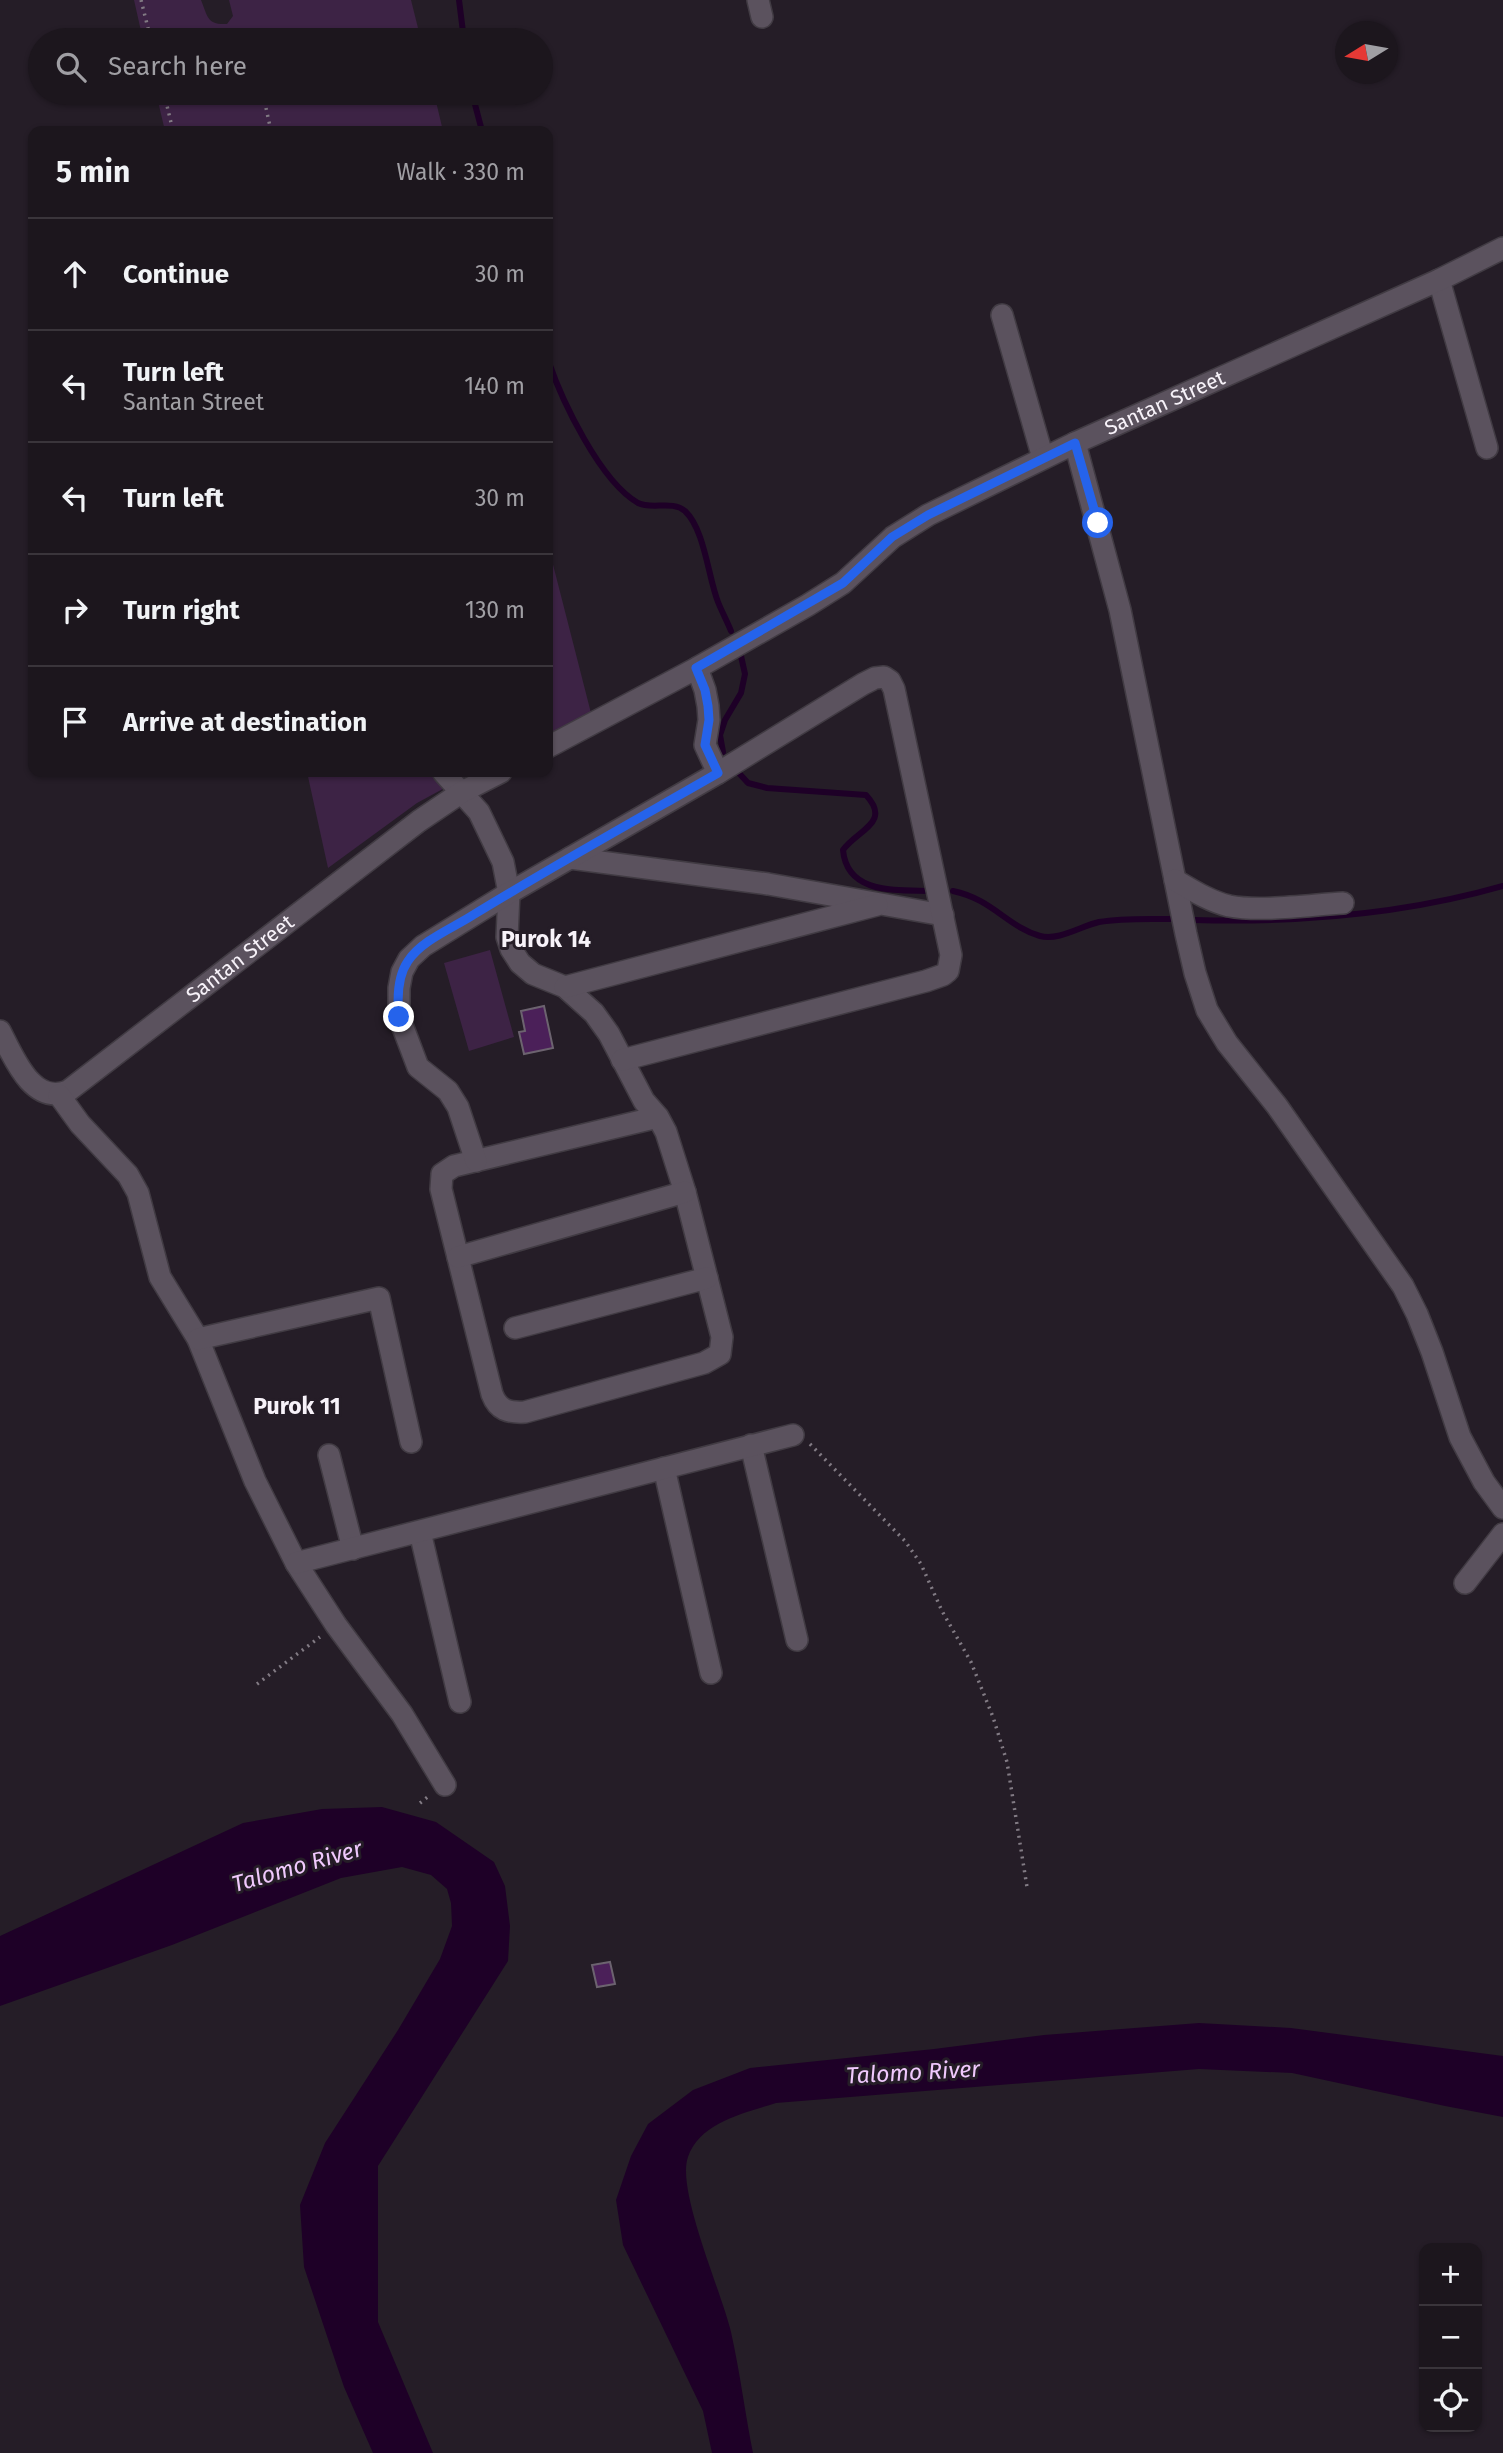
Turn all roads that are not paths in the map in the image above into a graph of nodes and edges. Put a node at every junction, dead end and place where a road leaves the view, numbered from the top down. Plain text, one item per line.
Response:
1 (1503, 248) edge
2 (1439, 281) junction
3 (1002, 315) dead end
4 (1075, 443) junction
5 (1487, 448) dead end
6 (1043, 458) junction
7 (696, 668) junction
8 (553, 744) edge
9 (718, 773) junction
10 (448, 777) edge
11 (491, 777) edge
12 (462, 792) junction
13 (570, 858) junction
14 (1175, 880) junction
15 (509, 893) junction
16 (1343, 903) dead end
17 (884, 904) junction
18 (943, 915) junction
19 (565, 987) junction
20 (0, 1031) edge
21 (622, 1060) junction
22 (58, 1095) junction
23 (658, 1117) junction
24 (476, 1161) junction
25 (685, 1192) junction
26 (458, 1257) junction
27 (707, 1278) junction
28 (515, 1328) dead end
29 (198, 1339) junction
30 (793, 1435) road end
31 (411, 1442) dead end
32 (751, 1445) junction
33 (329, 1455) dead end
34 (664, 1468) junction
35 (1503, 1508) edge
36 (420, 1532) junction
37 (1503, 1534) edge
38 (353, 1549) junction
39 (296, 1563) junction
40 (1465, 1583) dead end
41 (797, 1640) dead end
42 (711, 1673) dead end
43 (460, 1702) dead end
44 (445, 1785) dead end

1 - 2 street, Santan Street
2 - 4 street, Santan Street
2 - 5 street
3 - 6 street
4 - 6 street, Santan Street
4 - 14 street
6 - 7 street, Santan Street
7 - 8 street, Santan Street
7 - 9 street
9 - 13 street
9 - 18 street
10 - 12 street
11 - 12 street, Santan Street
12 - 15 street
12 - 22 street, Santan Street
13 - 15 street
13 - 17 street
14 - 16 street
14 - 35 street
15 - 19 street
15 - 24 street
17 - 18 street
17 - 19 street
18 - 21 street
19 - 21 street
20 - 22 street
21 - 23 street
22 - 29 street
23 - 24 street
23 - 25 street
24 - 26 street
25 - 26 street
25 - 27 street
26 - 27 street
27 - 28 street
29 - 31 street
29 - 39 street
30 - 32 street
32 - 34 street
32 - 41 street
33 - 38 street
34 - 36 street
34 - 42 street
36 - 38 street
36 - 43 street
37 - 40 street
38 - 39 street
39 - 44 street

